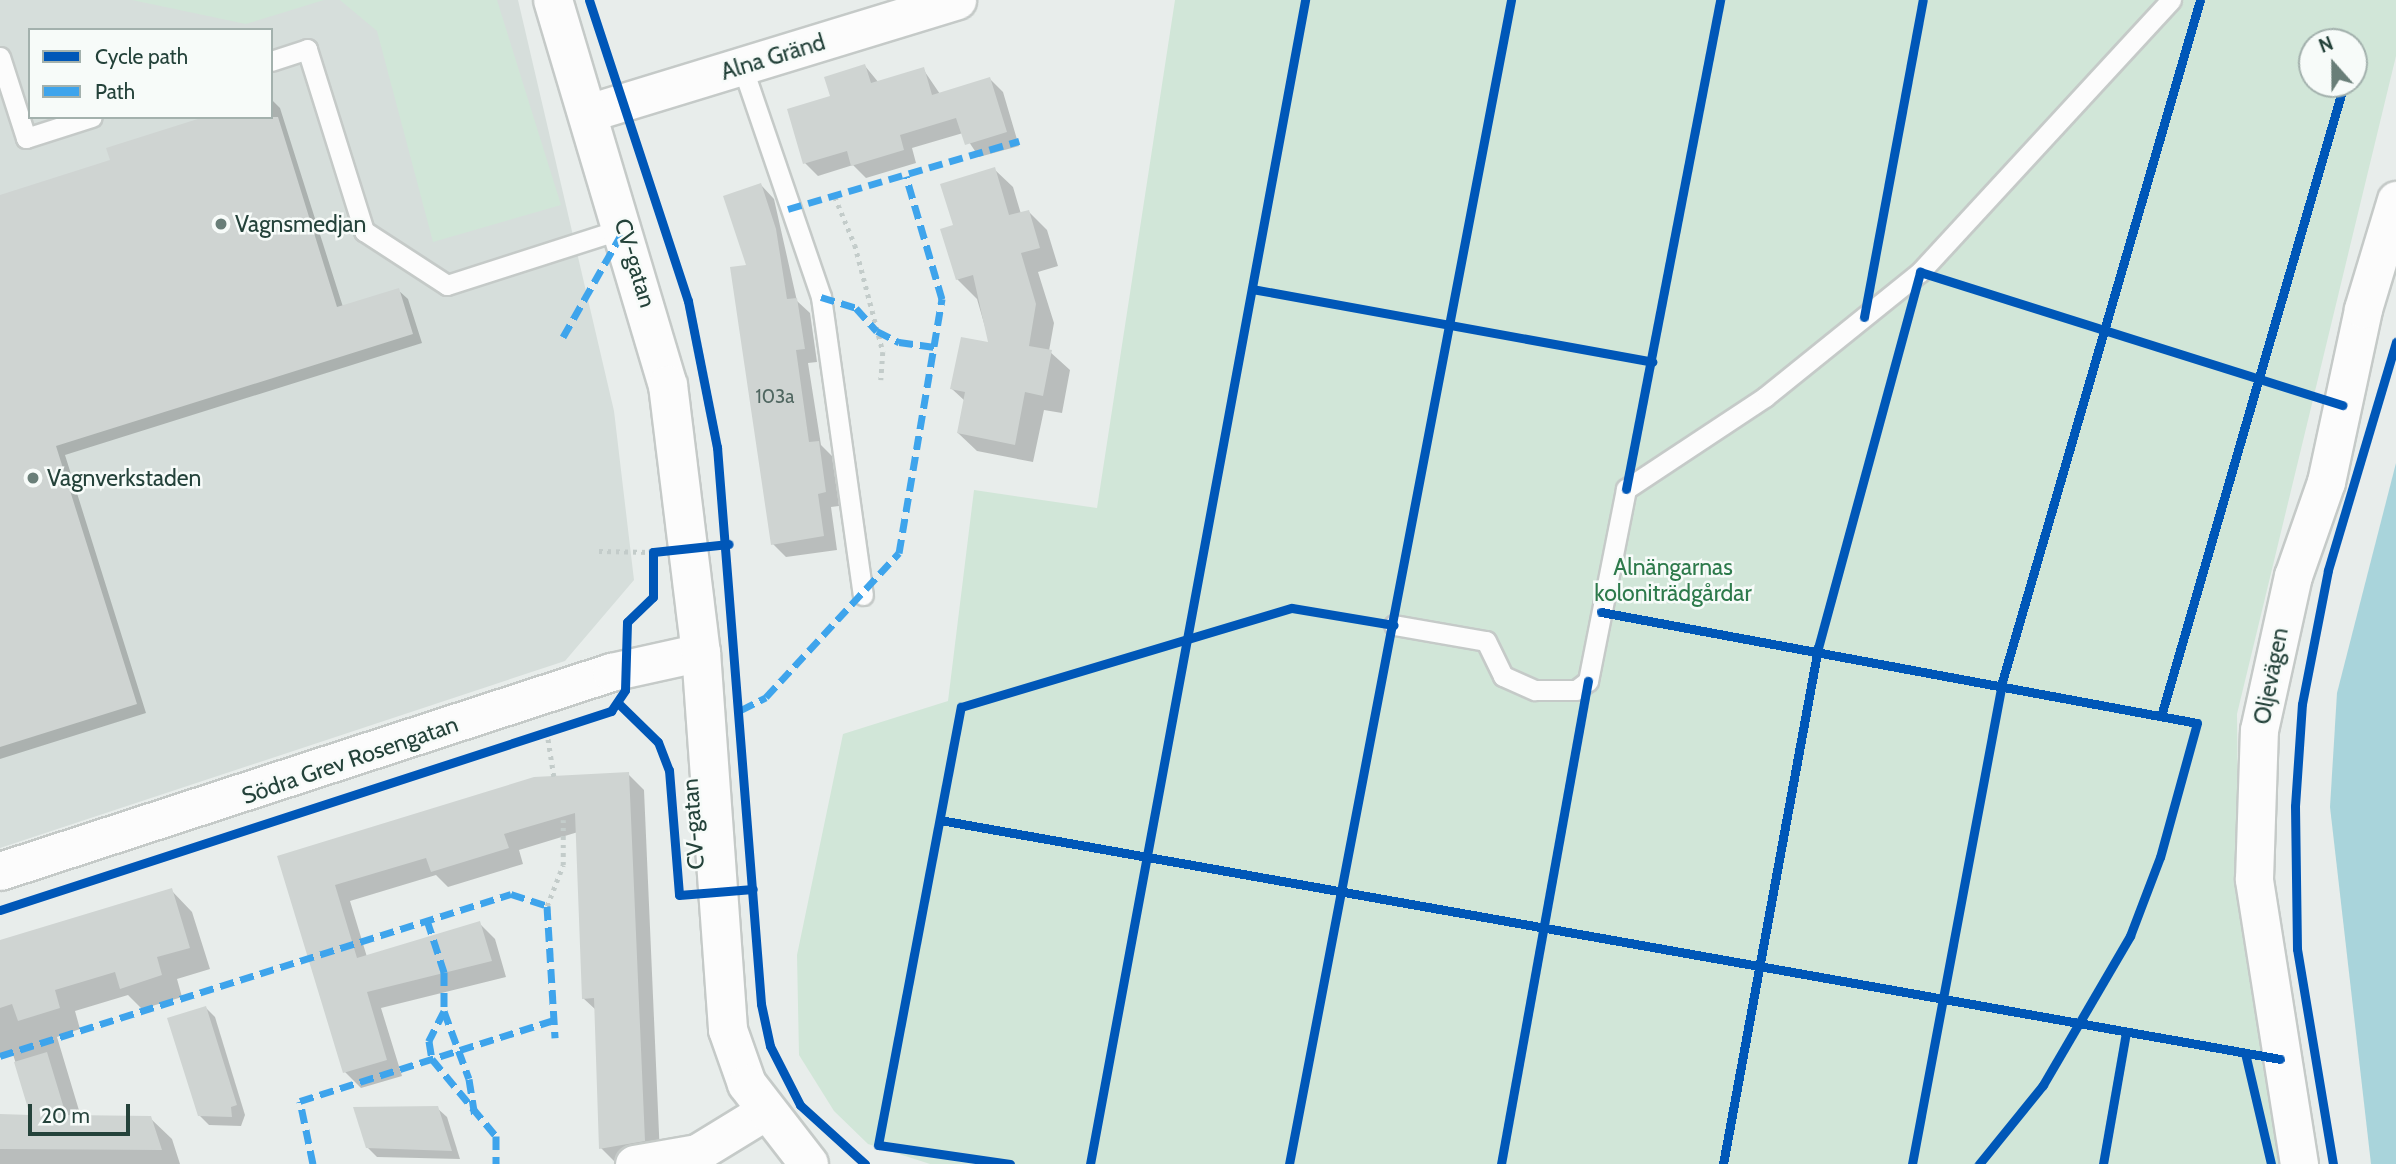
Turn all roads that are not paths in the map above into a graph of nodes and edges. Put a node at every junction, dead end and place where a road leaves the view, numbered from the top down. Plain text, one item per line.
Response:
1 (552, 0) edge
2 (957, 0) edge
3 (2171, 0) edge
4 (0, 57) edge
5 (273, 60) edge
6 (742, 66) junction
7 (588, 113) junction
8 (86, 119) edge
9 (2396, 200) edge
10 (625, 228) junction
11 (863, 595) dead end
12 (1394, 625) dead end
13 (701, 652) junction
14 (0, 871) edge
15 (764, 1112) junction
16 (634, 1164) edge
17 (809, 1164) edge
18 (2299, 1164) edge

1 - 7 street, CV-gatan
2 - 6 street, Alna Gränd
3 - 12 lane
4 - 8 lane
5 - 10 lane
6 - 7 street, Alna Gränd
6 - 11 lane
7 - 10 street, CV-gatan
9 - 18 street, Oljevägen
10 - 13 street, CV-gatan
13 - 14 street, Södra Grev Rosengatan
13 - 15 street, CV-gatan
15 - 16 street
15 - 17 street

